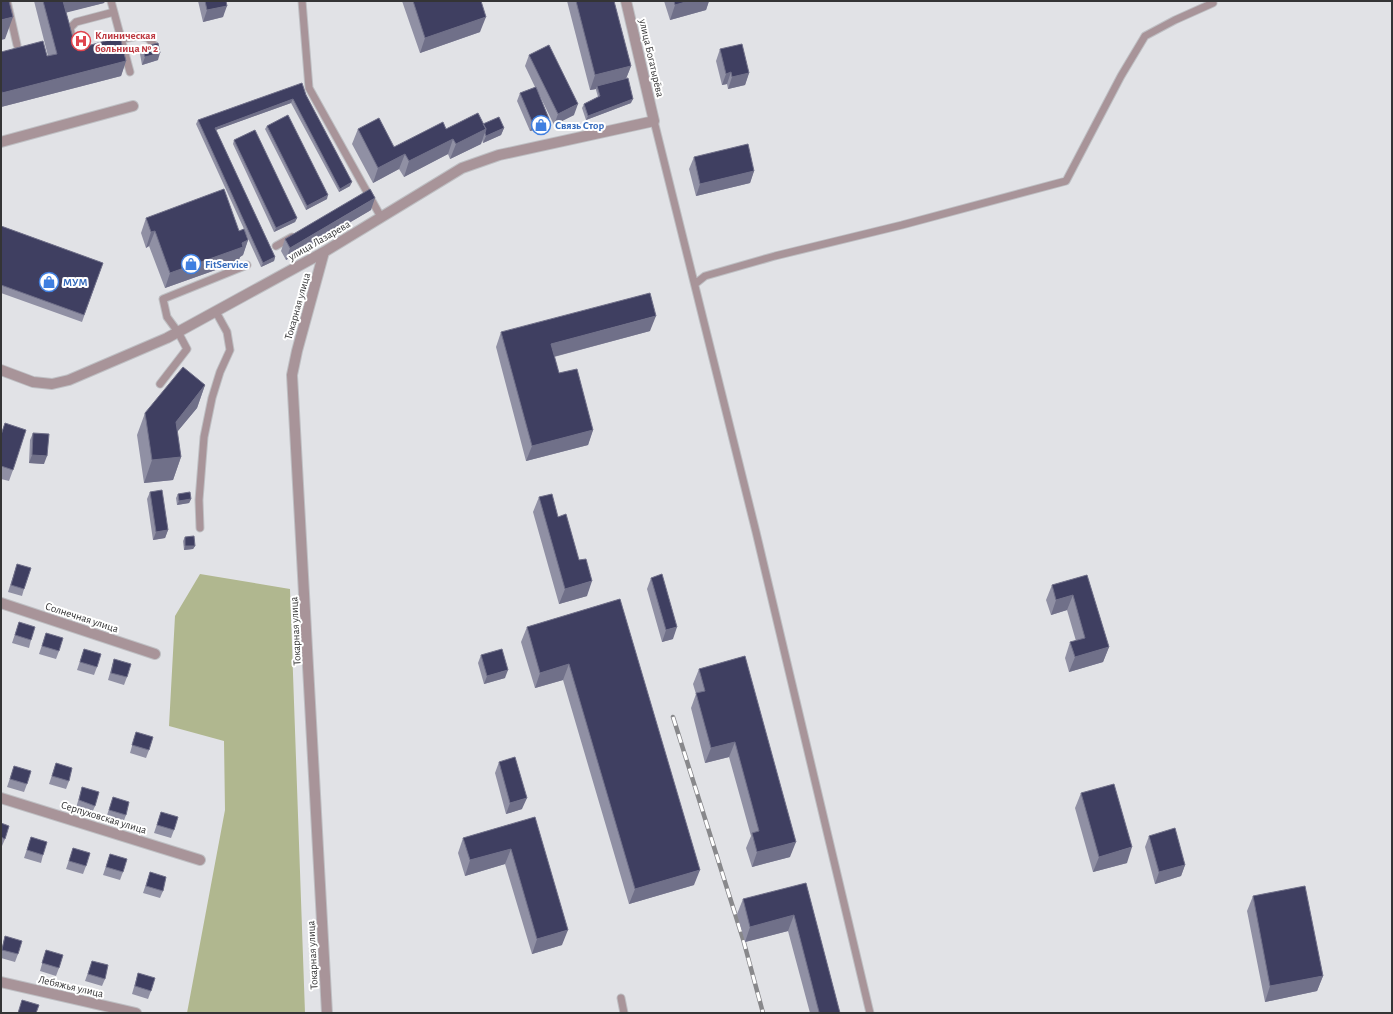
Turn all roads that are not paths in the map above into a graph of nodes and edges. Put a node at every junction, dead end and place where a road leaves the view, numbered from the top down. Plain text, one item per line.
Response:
1 (7, 1) edge
2 (111, 1) edge
3 (302, 1) edge
4 (626, 1) edge
5 (1213, 3) dead end
6 (114, 12) junction
7 (121, 38) junction
8 (106, 43) edge
9 (17, 45) dead end
10 (154, 45) edge
11 (91, 47) edge
12 (130, 72) dead end
13 (133, 106) dead end
14 (654, 121) junction
15 (1, 142) edge
16 (381, 217) junction
17 (296, 235) edge
18 (276, 246) dead end
19 (324, 252) junction
20 (247, 265) dead end
21 (695, 284) junction
22 (216, 312) junction
23 (178, 332) junction
24 (1, 370) edge
25 (160, 384) dead end
26 (200, 528) dead end
27 (1, 603) edge
28 (155, 654) dead end
29 (1, 798) edge
30 (200, 860) dead end
31 (1, 982) edge
32 (621, 998) dead end
33 (136, 1013) edge
34 (327, 1013) edge
35 (624, 1013) edge
36 (870, 1013) edge

1 - 9 lane
2 - 6 lane
3 - 16 lane
4 - 14 street, улица Богатырёва
5 - 21 lane
6 - 7 lane
6 - 11 lane
7 - 8 lane
7 - 10 lane
7 - 12 lane
13 - 15 street
14 - 16 street, улица Лазарева
14 - 21 lane
16 - 19 street, улица Лазарева
17 - 18 lane
19 - 22 street, улица Лазарева
19 - 34 street, Токарная улица
20 - 23 lane
21 - 36 lane
22 - 23 street, улица Лазарева
22 - 26 lane
23 - 24 street, улица Лазарева
23 - 25 lane
27 - 28 street, Солнечная улица
29 - 30 street, Серпуховская улица
31 - 33 street, Лебяжья улица
32 - 35 lane

